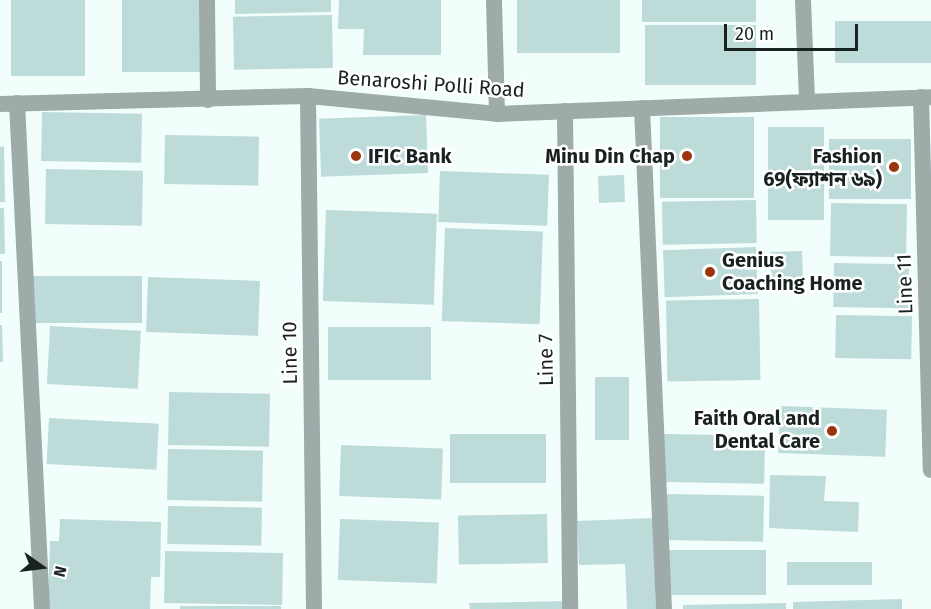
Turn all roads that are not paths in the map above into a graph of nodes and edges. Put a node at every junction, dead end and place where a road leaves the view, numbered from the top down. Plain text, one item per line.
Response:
1 (207, 0) edge
2 (494, 0) edge
3 (803, 0) edge
4 (308, 96) junction
5 (926, 97) edge
6 (807, 99) junction
7 (208, 100) junction
8 (17, 103) junction
9 (0, 104) edge
10 (642, 108) junction
11 (565, 111) junction
12 (497, 114) junction
13 (931, 470) edge
14 (42, 609) edge
15 (314, 609) edge
16 (570, 609) edge
17 (664, 609) edge

1 - 7 street
2 - 12 street
3 - 6 street
4 - 7 street, Benaroshi Polli Road
4 - 12 street, Benaroshi Polli Road
4 - 15 street, Line 10
5 - 6 street, Benaroshi Polli Road
5 - 13 street, Line 11
6 - 10 street, Benaroshi Polli Road
7 - 8 street, Benaroshi Polli Road
8 - 9 street, Benaroshi Polli Road
8 - 14 street
10 - 11 street, Benaroshi Polli Road
10 - 17 street
11 - 12 street, Benaroshi Polli Road
11 - 16 street, Line 7

